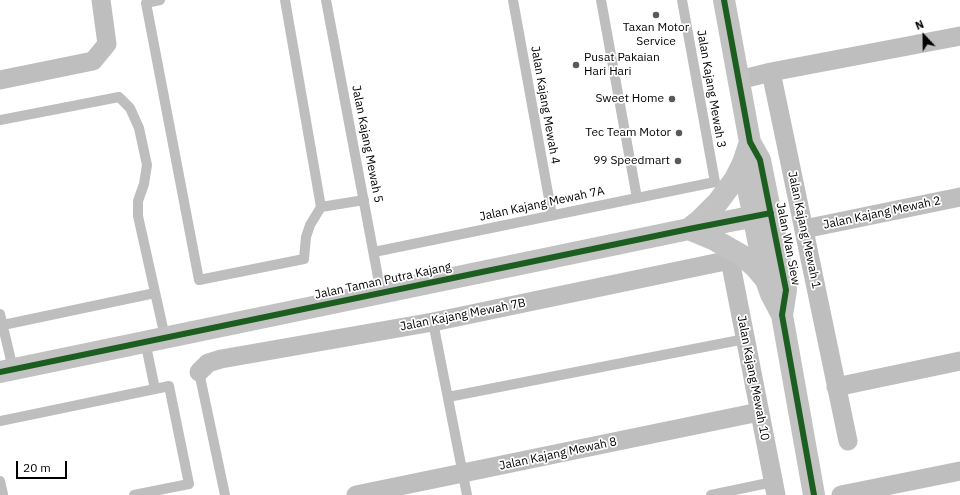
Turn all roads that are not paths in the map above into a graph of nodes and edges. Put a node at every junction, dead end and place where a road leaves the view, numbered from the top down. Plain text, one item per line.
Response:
1 (101, 0) edge
2 (160, 0) edge
3 (285, 0) edge
4 (326, 0) edge
5 (513, 0) edge
6 (601, 0) edge
7 (682, 0) edge
8 (724, 0) edge
9 (960, 36) edge
10 (772, 72) junction
11 (0, 80) edge
12 (739, 80) junction
13 (0, 120) edge
14 (750, 142) junction
15 (743, 163) junction
16 (715, 182) joint
17 (960, 197) edge
18 (637, 198) junction
19 (364, 200) junction
20 (321, 207) junction
21 (552, 215) junction
22 (762, 215) junction
23 (689, 229) junction
24 (804, 229) junction
25 (374, 252) junction
26 (730, 260) joint
27 (766, 280) junction
28 (155, 293) junction
29 (381, 293) junction
30 (0, 314) edge
31 (782, 315) junction
32 (433, 322) junction
33 (3, 325) junction
34 (155, 339) junction
35 (745, 339) junction
36 (960, 361) edge
37 (6, 371) edge
38 (198, 372) joint
39 (836, 387) junction
40 (155, 389) junction
41 (448, 397) junction
42 (759, 412) junction
43 (0, 420) edge
44 (848, 441) dead end
45 (960, 471) edge
46 (463, 474) junction
47 (0, 481) edge
48 (774, 488) edge
49 (3, 494) edge
50 (134, 495) edge
51 (225, 495) edge
52 (356, 495) edge
53 (467, 495) edge
54 (711, 495) edge
55 (814, 495) edge
56 (841, 495) edge

1 - 11 street
2 - 20 lane
3 - 20 lane
4 - 19 lane, Jalan Kajang Mewah 5
5 - 21 lane, Jalan Kajang Mewah 4
6 - 18 lane
7 - 16 lane, Jalan Kajang Mewah 3
8 - 12 street, Jalan Wan Siew
9 - 10 street
10 - 12 street
10 - 24 street, Jalan Kajang Mewah 1
12 - 14 street, Jalan Wan Siew
13 - 28 lane
14 - 15 street, Jalan Wan Siew
14 - 22 street, Jalan Wan Siew
15 - 22 street, Jalan Wan Siew
15 - 23 street
16 - 18 lane, Jalan Kajang Mewah 7A
17 - 24 street, Jalan Kajang Mewah 2
18 - 21 lane, Jalan Kajang Mewah 7A
19 - 20 lane
19 - 25 lane, Jalan Kajang Mewah 5
21 - 25 lane, Jalan Kajang Mewah 7A
22 - 23 street, Jalan Taman Putra Kajang
22 - 27 street, Jalan Wan Siew
22 - 31 street, Jalan Wan Siew
23 - 27 street
23 - 29 street, Jalan Taman Putra Kajang
24 - 39 street, Jalan Kajang Mewah 1
25 - 29 lane, Jalan Kajang Mewah 5
26 - 32 street, Jalan Kajang Mewah 7B
26 - 35 street, Jalan Kajang Mewah 10
27 - 31 street, Jalan Wan Siew
28 - 33 lane
28 - 34 lane
29 - 34 street, Jalan Taman Putra Kajang
30 - 33 lane
31 - 55 street, Jalan Wan Siew
32 - 38 street, Jalan Kajang Mewah 7B
32 - 41 lane
33 - 37 lane
34 - 37 street, Jalan Taman Putra Kajang
34 - 40 lane
35 - 41 lane
35 - 42 street, Jalan Kajang Mewah 10
36 - 39 street
38 - 51 lane
39 - 44 street, Jalan Kajang Mewah 1
40 - 43 lane
40 - 50 lane
41 - 46 lane
42 - 46 street, Jalan Kajang Mewah 8
42 - 48 street, Jalan Kajang Mewah 10
45 - 56 street
46 - 52 street, Jalan Kajang Mewah 8
46 - 53 lane
47 - 49 lane
48 - 54 lane

